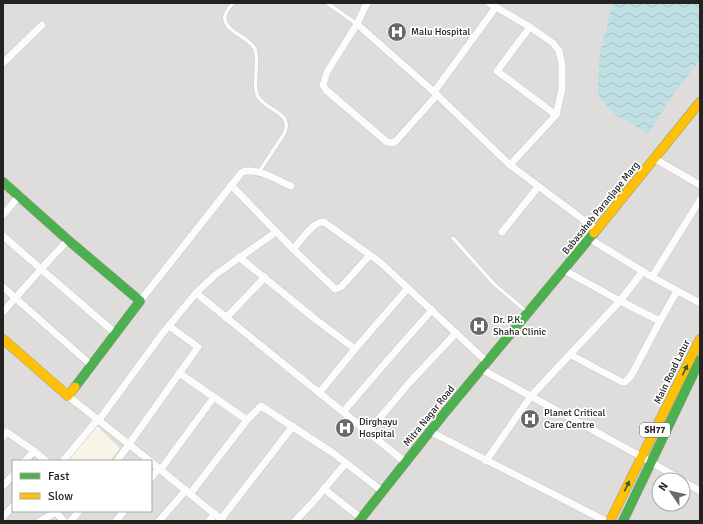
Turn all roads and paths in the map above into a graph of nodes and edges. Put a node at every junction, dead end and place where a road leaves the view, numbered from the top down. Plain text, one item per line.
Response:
1 (233, 3) edge
2 (327, 3) edge
3 (367, 3) edge
4 (489, 3) edge
5 (496, 7) junction
6 (358, 24) junction
7 (42, 25) dead end
8 (530, 26) junction
9 (3, 64) edge
10 (435, 94) junction
11 (700, 102) edge
12 (556, 114) junction
13 (655, 158) junction
14 (510, 165) junction
15 (258, 172) junction
16 (3, 182) edge
17 (700, 185) edge
18 (232, 186) junction
19 (291, 186) dead end
20 (538, 187) junction
21 (19, 196) junction
22 (700, 200) edge
23 (3, 215) edge
24 (597, 230) junction
25 (276, 232) junction
26 (502, 232) dead end
27 (3, 236) edge
28 (453, 238) dead end
29 (590, 239) junction
30 (68, 240) junction
31 (293, 249) junction
32 (370, 255) junction
33 (240, 257) junction
34 (40, 268) junction
35 (564, 270) junction
36 (643, 271) junction
37 (265, 277) junction
38 (652, 277) junction
39 (3, 287) edge
40 (408, 288) junction
41 (676, 291) junction
42 (196, 293) junction
43 (15, 298) junction
44 (140, 301) junction
45 (620, 301) junction
46 (700, 303) edge
47 (432, 310) junction
48 (3, 312) edge
49 (527, 312) junction
50 (226, 318) junction
51 (660, 321) junction
52 (516, 325) joint
53 (169, 326) junction
54 (456, 333) junction
55 (115, 334) junction
56 (3, 339) edge
57 (700, 339) edge
58 (355, 349) junction
59 (571, 355) junction
60 (700, 360) edge
61 (91, 365) junction
62 (484, 365) junction
63 (179, 373) junction
64 (319, 394) junction
65 (68, 396) junction
66 (531, 396) junction
67 (214, 397) junction
68 (343, 412) junction
69 (98, 420) junction
70 (247, 420) junction
71 (293, 426) junction
72 (368, 432) junction
73 (431, 432) junction
74 (3, 437) edge
75 (130, 444) junction
76 (34, 451) junction
77 (642, 457) junction
78 (26, 460) edge
79 (45, 460) edge
80 (64, 460) edge
81 (118, 460) edge
82 (150, 460) edge
83 (486, 461) junction
84 (152, 462) edge
85 (405, 462) junction
86 (651, 462) junction
87 (346, 463) junction
88 (160, 469) junction
89 (668, 472) edge
90 (12, 476) edge
91 (152, 477) edge
92 (3, 486) edge
93 (691, 486) edge
94 (324, 490) junction
95 (382, 491) junction
96 (188, 492) junction
97 (700, 492) edge
98 (12, 507) edge
99 (54, 512) edge
100 (56, 512) edge
101 (78, 512) edge
102 (123, 512) edge
103 (3, 517) edge
104 (220, 518) edge
105 (360, 519) edge
106 (40, 521) edge
107 (64, 521) edge
108 (71, 521) edge
109 (116, 521) edge
110 (159, 521) edge
111 (209, 521) edge
112 (296, 521) edge
113 (606, 521) edge
114 (610, 521) edge
115 (623, 521) edge

1 - 15 lane
2 - 6 lane
3 - 6 street
4 - 5 street
5 - 8 street
5 - 10 street
6 - 10 street
6 - 10 street
7 - 9 street
8 - 12 street
8 - 12 street
10 - 14 street
11 - 13 street, Babasaheb Paranjape Marg
12 - 14 street
13 - 17 street
13 - 24 street, Babasaheb Paranjape Marg
14 - 20 street
15 - 18 street
15 - 19 street
16 - 21 street
18 - 25 street
18 - 44 street
20 - 24 street
20 - 26 street
21 - 23 street
21 - 30 street
22 - 38 street
24 - 29 street, Babasaheb Paranjape Marg
25 - 31 street
25 - 33 street
27 - 34 street
28 - 49 lane
29 - 35 street, Babasaheb Paranjape Marg
29 - 36 street
30 - 34 street
30 - 44 street
31 - 32 street
31 - 32 street
32 - 40 street
33 - 37 street
33 - 42 street
34 - 43 street
34 - 55 street
35 - 45 street
35 - 49 street, Babasaheb Paranjape Marg
36 - 38 street
36 - 45 street
37 - 50 street
37 - 58 street
38 - 41 street
39 - 43 street
40 - 47 street
40 - 58 street
41 - 46 street
41 - 51 street
42 - 50 street
42 - 53 street
43 - 48 street
43 - 61 street
44 - 55 street
45 - 51 street
45 - 59 street
47 - 54 street
47 - 68 street
49 - 52 street, Babasaheb Paranjape Marg
50 - 64 street
51 - 59 street
52 - 62 street, Mitra Nagar Road
53 - 63 street
53 - 69 street
54 - 62 street
54 - 72 street
55 - 61 street
56 - 65 street
77 -> 57 street, Main Road Latur / SH77
58 - 64 street
59 - 66 street
60 - 86 street, Main Road Latur / SH77
61 - 65 street
62 - 66 street
62 - 73 street, Mitra Nagar Road
63 - 67 street
63 - 75 street
64 - 68 street
65 - 69 street
66 - 77 street
66 - 83 street
67 - 70 street
67 - 88 street
68 - 72 street
69 - 75 street
69 - 80 street
70 - 71 street
70 - 96 street
71 - 87 street
71 - 104 street
72 - 85 street
73 - 83 street
73 - 85 street, Mitra Nagar Road
74 - 76 street
75 - 81 street
75 - 82 street
76 - 78 street
76 - 79 street
77 - 86 street
114 -> 77 street, Main Road Latur / SH77
83 - 113 street
84 - 88 street
85 - 95 street, Mitra Nagar Road
86 - 89 street
86 - 115 street, Main Road Latur / SH77
87 - 94 street
87 - 95 street
88 - 91 street
88 - 96 street
90 - 92 street
93 - 97 street
94 - 105 street
94 - 112 street
95 - 105 street, Mitra Nagar Road
96 - 104 street
96 - 110 street
98 - 103 street
99 - 106 street
100 - 107 street
101 - 108 street
102 - 109 street
104 - 111 street

